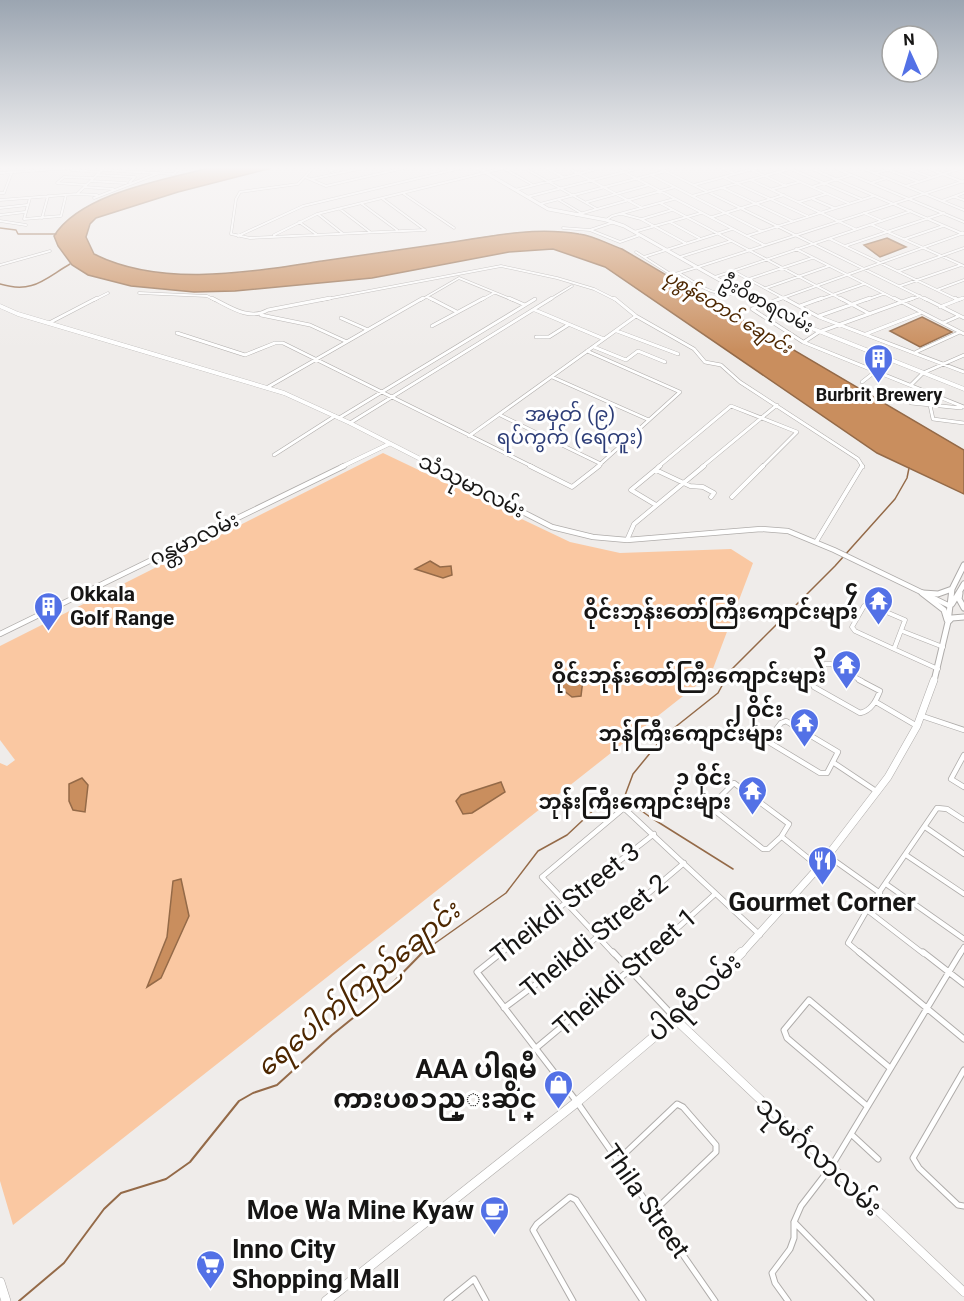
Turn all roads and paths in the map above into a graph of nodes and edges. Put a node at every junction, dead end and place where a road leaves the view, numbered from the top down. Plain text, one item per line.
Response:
1 (232, 229) edge
2 (255, 229) edge
3 (286, 229) edge
4 (309, 229) edge
5 (336, 229) edge
6 (366, 229) edge
7 (395, 229) edge
8 (423, 229) edge
9 (573, 229) edge
10 (594, 229) edge
11 (628, 229) edge
12 (645, 229) edge
13 (659, 229) edge
14 (682, 229) edge
15 (710, 229) edge
16 (732, 229) joint
17 (756, 229) edge
18 (768, 229) edge
19 (783, 229) edge
20 (815, 229) edge
21 (856, 229) edge
22 (879, 229) edge
23 (897, 229) edge
24 (936, 229) edge
25 (590, 230) junction
26 (398, 231) junction
27 (761, 231) junction
28 (370, 232) junction
29 (634, 232) junction
30 (887, 232) junction
31 (342, 233) junction
32 (718, 233) junction
33 (964, 233) edge
34 (316, 234) junction
35 (640, 235) junction
36 (796, 235) junction
37 (747, 236) junction
38 (237, 237) junction
39 (271, 237) junction
40 (829, 238) junction
41 (700, 239) junction
42 (904, 239) junction
43 (731, 240) junction
44 (685, 243) junction
45 (813, 244) junction
46 (764, 245) junction
47 (845, 246) junction
48 (922, 248) junction
49 (964, 248) edge
50 (666, 249) junction
51 (796, 249) junction
52 (750, 250) junction
53 (636, 252) dead end
54 (942, 256) junction
55 (644, 257) junction
56 (680, 257) junction
57 (813, 258) junction
58 (767, 259) junction
59 (8, 263) junction
60 (879, 263) junction
61 (963, 265) edge
62 (0, 266) edge
63 (829, 266) junction
64 (698, 267) junction
65 (783, 268) junction
66 (863, 268) junction
67 (733, 271) junction
68 (898, 272) junction
69 (679, 273) junction
70 (846, 274) junction
71 (715, 276) junction
72 (799, 276) junction
73 (749, 279) junction
74 (964, 279) edge
75 (917, 281) junction
76 (865, 284) junction
77 (815, 285) junction
78 (572, 286) dead end
79 (900, 287) junction
80 (765, 288) junction
81 (936, 290) junction
82 (494, 292) junction
83 (108, 293) dead end
84 (140, 293) dead end
85 (744, 293) junction
86 (884, 294) junction
87 (833, 295) junction
88 (427, 297) junction
89 (782, 297) junction
90 (920, 297) junction
91 (964, 298) edge
92 (535, 299) dead end
93 (958, 300) junction
94 (902, 303) junction
95 (762, 304) junction
96 (525, 305) junction
97 (852, 305) junction
98 (0, 306) edge
99 (800, 306) junction
100 (940, 307) junction
101 (535, 310) junction
102 (458, 312) junction
103 (921, 313) junction
104 (870, 314) junction
105 (261, 315) junction
106 (636, 316) junction
107 (819, 316) junction
108 (959, 316) junction
109 (341, 318) dead end
110 (964, 318) edge
111 (49, 323) junction
112 (942, 323) junction
113 (568, 324) junction
114 (840, 325) junction
115 (432, 326) dead end
116 (366, 329) junction
117 (616, 331) junction
118 (819, 332) junction
119 (177, 333) dead end
120 (962, 333) edge
121 (866, 334) junction
122 (536, 337) dead end
123 (604, 339) junction
124 (346, 341) junction
125 (804, 342) junction
126 (594, 347) junction
127 (663, 348) junction
128 (587, 351) junction
129 (916, 353) junction
130 (678, 354) dead end
131 (964, 355) edge
132 (652, 357) junction
133 (316, 358) junction
134 (665, 362) dead end
135 (945, 364) junction
136 (876, 371) junction
137 (964, 372) edge
138 (923, 373) junction
139 (551, 377) junction
140 (862, 382) dead end
141 (911, 385) junction
142 (268, 387) junction
143 (964, 389) edge
144 (383, 393) junction
145 (392, 397) junction
146 (911, 403) dead end
147 (777, 405) junction
148 (930, 405) junction
149 (964, 408) edge
150 (500, 415) junction
151 (337, 417) junction
152 (760, 418) junction
153 (649, 420) junction
154 (350, 423) junction
155 (964, 423) edge
156 (469, 436) junction
157 (388, 444) junction
158 (274, 455) dead end
159 (601, 464) junction
160 (656, 470) junction
161 (683, 482) junction
162 (732, 496) dead end
163 (711, 498) dead end
164 (656, 505) junction
165 (627, 540) junction
166 (816, 542) junction
167 (834, 550) joint
168 (964, 565) edge
169 (964, 584) edge
170 (952, 589) junction
171 (960, 592) junction
172 (922, 593) junction
173 (950, 606) junction
174 (964, 610) edge
175 (964, 616) edge
176 (948, 622) junction
177 (902, 631) junction
178 (0, 634) edge
179 (943, 647) junction
180 (894, 649) junction
181 (938, 669) junction
182 (876, 702) junction
183 (922, 716) junction
184 (917, 726) junction
185 (964, 730) edge
186 (964, 755) edge
187 (834, 763) junction
188 (964, 787) edge
189 (877, 792) junction
190 (964, 819) edge
191 (925, 827) junction
192 (654, 834) junction
193 (781, 837) junction
194 (964, 854) edge
195 (827, 855) junction
196 (906, 855) junction
197 (684, 863) junction
198 (819, 867) junction
199 (886, 884) junction
200 (880, 893) junction
201 (716, 894) junction
202 (964, 894) edge
203 (566, 905) junction
204 (867, 910) junction
205 (760, 935) junction
206 (598, 938) junction
207 (964, 939) edge
208 (964, 947) edge
209 (630, 971) junction
210 (477, 972) joint
211 (949, 973) junction
212 (964, 984) edge
213 (504, 1008) junction
214 (927, 1009) junction
215 (675, 1019) junction
216 (964, 1039) edge
217 (535, 1049) junction
218 (890, 1068) junction
219 (964, 1070) edge
220 (577, 1102) junction
221 (867, 1106) junction
222 (851, 1134) junction
223 (878, 1159) dead end
224 (618, 1160) junction
225 (831, 1167) junction
226 (964, 1206) edge
227 (653, 1212) junction
228 (794, 1222) junction
229 (0, 1282) edge
230 (964, 1292) edge
231 (5, 1298) edge
232 (326, 1301) edge
233 (447, 1301) edge
234 (486, 1301) edge
235 (573, 1301) edge
236 (643, 1301) edge
237 (715, 1301) edge
238 (788, 1301) edge
239 (871, 1301) edge

1 - 38 street
2 - 38 street
3 - 39 street
4 - 34 street
5 - 31 street
6 - 28 street
7 - 26 street
8 - 26 street
9 - 25 street
10 - 25 street
11 - 29 main road, ဦးဝိစာရလမ်း
12 - 29 street
13 - 44 street
14 - 41 street
15 - 32 street
16 - 32 street
16 - 37 street
17 - 27 street
18 - 27 street
19 - 36 street
20 - 36 street
21 - 40 street
22 - 30 street
23 - 30 street
24 - 42 street
25 - 35 street
26 - 28 street
27 - 37 street
28 - 31 street
29 - 35 main road, ဦးဝိစာရလမ်း
30 - 42 street
30 - 47 street
31 - 34 street
32 - 41 street
32 - 43 street
33 - 48 street
34 - 39 street
35 - 50 main road, ဦးဝိစာရလမ်း
36 - 45 street
36 - 46 street
37 - 46 street
38 - 39 street
40 - 45 street
40 - 47 street
41 - 44 street
42 - 48 street
43 - 52 street
43 - 56 street
44 - 50 street
45 - 51 street
45 - 66 street
46 - 52 street
47 - 60 street
48 - 54 street
48 - 60 street
49 - 54 street
50 - 55 street
50 - 56 main road, ဦးဝိစာရလမ်း
51 - 57 street
51 - 58 street
52 - 58 street
52 - 64 street
53 - 55 street
54 - 61 street
54 - 68 street
55 - 69 street
56 - 64 main road, ဦးဝိစာရလမ်း
57 - 63 street
57 - 65 street
58 - 65 street
58 - 67 street
59 - 59 street
59 - 62 street
60 - 66 street
60 - 68 street
61 - 75 street
63 - 70 street
63 - 72 street
64 - 69 street
64 - 71 main road, ဦးဝိစာရလမ်း
65 - 72 street
65 - 73 street
66 - 70 street
66 - 79 street
67 - 71 street
67 - 73 street
68 - 75 street
69 - 85 street
70 - 76 street
70 - 77 street
71 - 85 main road, ဦးဝိစာရလမ်း
72 - 77 street
72 - 80 street
73 - 80 street
74 - 81 street
75 - 79 street
75 - 81 street
76 - 86 street
76 - 87 street
77 - 87 street
77 - 89 street
78 - 101 street
79 - 90 street
80 - 89 street
81 - 93 street
82 - 88 street
82 - 96 street
82 - 102 street
83 - 111 street
84 - 105 street
85 - 95 main road, ဦးဝိစာရလမ်း
86 - 94 street
86 - 97 street
87 - 97 street
87 - 99 street
88 - 102 street
88 - 116 street
89 - 95 street
89 - 99 street
90 - 94 street
90 - 100 street
91 - 93 street
92 - 96 street
93 - 100 street
94 - 103 street
94 - 104 street
95 - 118 main road, ဦးဝိစာရလမ်း
95 - 125 street
96 - 144 street
97 - 104 street
97 - 107 street
98 - 111 main road, သံသုမာလမ်း
99 - 107 street
100 - 108 street
101 - 113 street
101 - 145 street
102 - 115 street
103 - 112 street
103 - 121 street
104 - 114 street
105 - 106 street
105 - 124 street
106 - 117 street
106 - 147 street
107 - 114 street
108 - 110 street
108 - 112 street
109 - 116 street
111 - 142 main road, သံသုမာလမ်း
112 - 120 street
113 - 122 street
113 - 123 street
114 - 118 street
114 - 121 street
116 - 124 street
117 - 123 street
117 - 127 street
118 - 125 street
118 - 138 main road, ဦးဝိစာရလမ်း
119 - 133 street
120 - 129 street
121 - 129 street
123 - 126 street
124 - 133 street
125 - 136 street
126 - 128 street
126 - 132 street
127 - 130 street
127 - 132 street
128 - 139 street
128 - 153 street
129 - 135 street
131 - 135 street
132 - 134 street
133 - 142 street
133 - 144 street
135 - 137 street
135 - 138 street
136 - 140 street
136 - 141 street
138 - 141 street
138 - 143 main road, ဦးဝိစာရလမ်း
139 - 150 street
139 - 153 street
141 - 149 street
142 - 151 main road, သံသုမာလမ်း
144 - 145 street
144 - 151 street
145 - 154 street
145 - 156 street
146 - 148 street
147 - 152 street
147 - 166 street
148 - 149 street
148 - 155 street
150 - 156 street
150 - 159 street
151 - 154 main road, သံသုမာလမ်း
151 - 158 street
152 - 160 street
152 - 161 street
152 - 162 street
153 - 159 street
154 - 157 main road, သံသုမာလမ်း
156 - 159 street
157 - 165 main road, သံသုမာလမ်း
157 - 178 main road, ဂန္တမာလမ်း
160 - 161 street
160 - 164 street
161 - 163 street
161 - 164 street
164 - 165 street
165 - 166 main road, သံသုမာလမ်း
166 - 167 main road, သံသုမာလမ်း
167 - 172 main road, သံသုမာလမ်း
168 - 170 main road, ပါရမီလမ်း
169 - 171 main road
170 - 172 main road
170 - 173 main road, ပါရမီလမ်း
171 - 173 main road
171 - 174 main road
172 - 173 main road, သံသုမာလမ်း
172 - 176 main road
173 - 174 main road, သံသုမာလမ်း
173 - 175 main road, သံသုမာလမ်း
173 - 176 main road, ပါရမီလမ်း
175 - 176 main road
176 - 179 main road, ပါရမီလမ်း
177 - 179 street
177 - 180 street
177 - 180 street
179 - 181 main road, ပါရမီလမ်း
180 - 181 street
181 - 183 main road, ပါရမီလမ်း
182 - 182 street
182 - 184 street
183 - 184 main road, ပါရမီလမ်း
183 - 185 street
184 - 189 main road, ပါရမီလမ်း
186 - 188 street
187 - 187 street
187 - 189 street
189 - 195 main road, ပါရမီလမ်း
190 - 191 street
191 - 194 street
191 - 196 street
192 - 197 street
192 - 203 street, Theikdi Street 3
192 - 203 street
193 - 193 street
193 - 198 street
195 - 198 main road, ပါရမီလမ်း
195 - 200 street
196 - 199 street
196 - 202 street
197 - 201 street
197 - 206 street, Theikdi Street 2
198 - 205 main road, ပါရမီလမ်း
199 - 200 street
199 - 207 street
200 - 204 street
201 - 205 street
201 - 209 street, Theikdi Street 1
203 - 206 street
203 - 210 street, Theikdi Street 3
204 - 211 street
204 - 214 street
205 - 215 main road, ပါရမီလမ်း
206 - 209 street
206 - 213 street, Theikdi Street 2
208 - 211 street
209 - 215 street
209 - 217 street, Theikdi Street 1
210 - 213 street, Thila Street
211 - 212 street
211 - 214 street
213 - 217 street, Thila Street
214 - 216 street
214 - 218 street
215 - 220 main road, ပါရမီလမ်း
215 - 225 main road, သုမင်္ဂလာလမ်း
217 - 220 street, Thila Street
218 - 221 street
218 - 221 street
219 - 226 street
220 - 224 street, Thila Street
220 - 232 main road, ပါရမီလမ်း
221 - 222 street
222 - 223 street
222 - 225 street
224 - 227 street, Thila Street
224 - 227 street
225 - 228 street
225 - 230 main road, သုမင်္ဂလာလမ်း
227 - 237 street, Thila Street
228 - 238 street
228 - 239 street
229 - 231 main road
233 - 234 street
235 - 236 street

